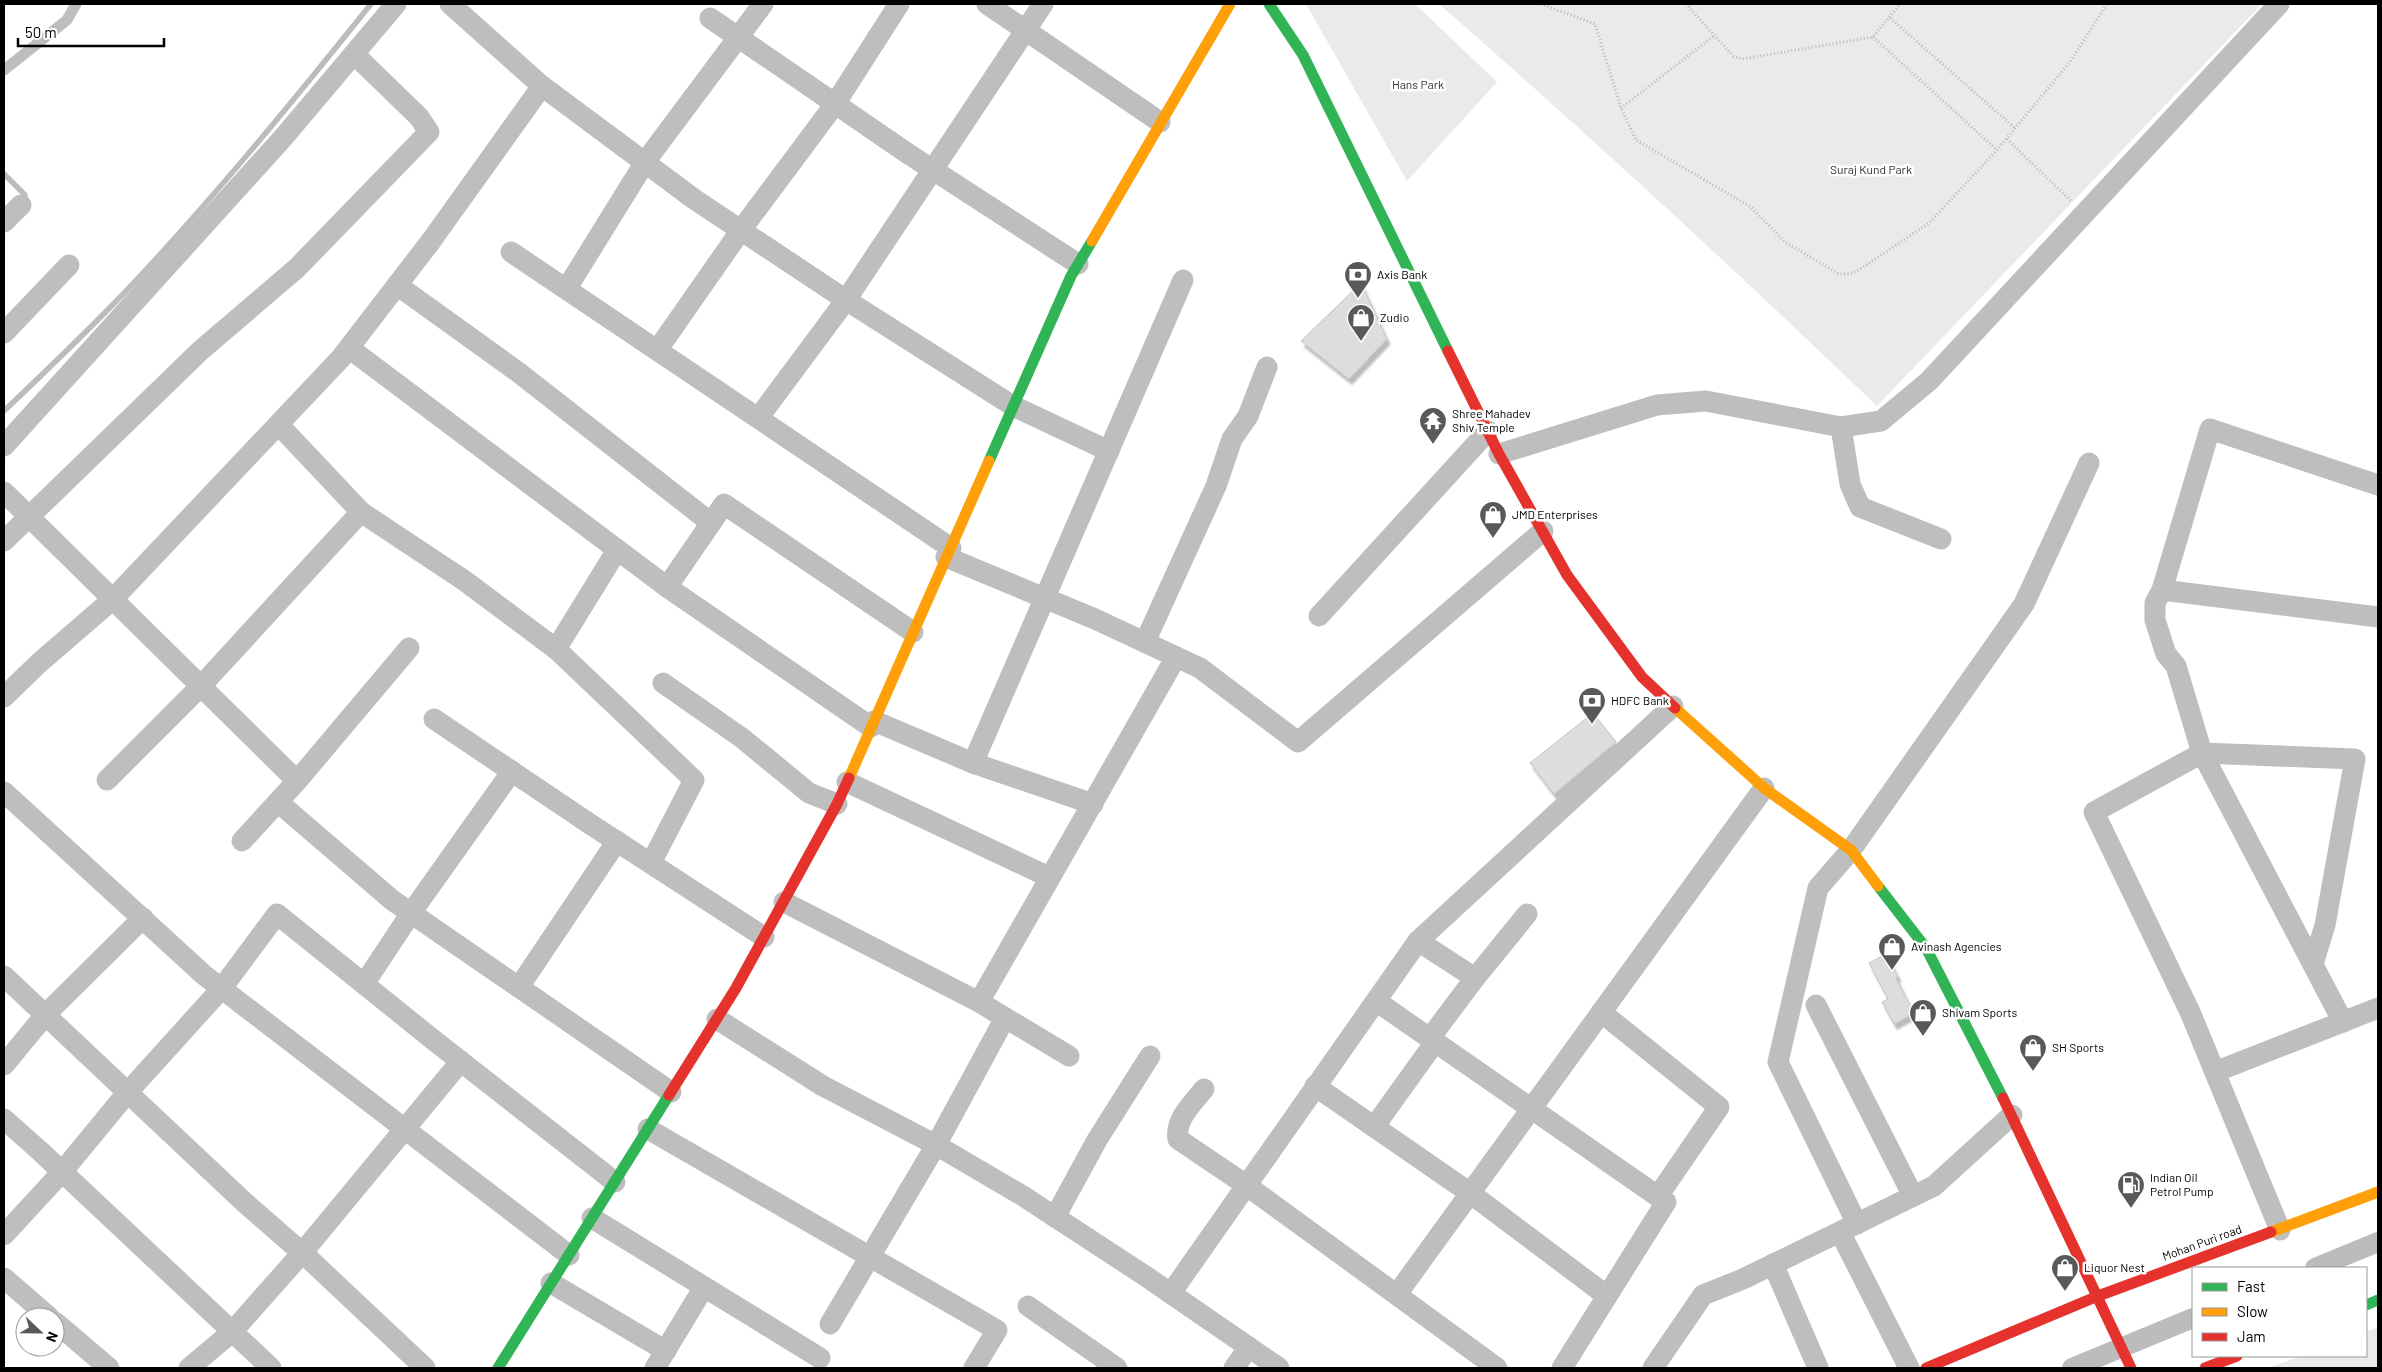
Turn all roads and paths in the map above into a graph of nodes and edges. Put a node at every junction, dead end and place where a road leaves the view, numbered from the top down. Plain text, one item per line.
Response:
1 (76, 4) edge
2 (396, 4) edge
3 (450, 4) edge
4 (763, 4) edge
5 (899, 4) edge
6 (987, 4) edge
7 (1043, 4) edge
8 (1230, 4) edge
9 (1269, 4) edge
10 (1541, 4) edge
11 (1686, 4) edge
12 (1900, 4) edge
13 (2107, 4) edge
14 (2279, 4) edge
15 (710, 18) dead end
16 (1890, 18) junction
17 (1024, 29) junction
18 (1715, 35) junction
19 (1873, 37) junction
20 (739, 38) junction
21 (354, 54) junction
22 (4, 70) edge
23 (542, 86) junction
24 (835, 104) junction
25 (1621, 108) junction
26 (1160, 122) junction
27 (2015, 128) junction
28 (2007, 138) junction
29 (1997, 150) junction
30 (645, 162) junction
31 (932, 169) junction
32 (2071, 202) dead end
33 (21, 204) dead end
34 (4, 222) edge
35 (741, 230) junction
36 (511, 252) dead end
37 (1078, 264) junction
38 (69, 265) dead end
39 (1183, 280) dead end
40 (397, 285) junction
41 (567, 288) junction
42 (846, 300) junction
43 (4, 333) edge
44 (349, 348) junction
45 (658, 349) junction
46 (1267, 367) dead end
47 (1013, 406) junction
48 (759, 417) junction
49 (279, 425) junction
50 (1841, 427) junction
51 (1488, 431) junction
52 (4, 446) edge
53 (1109, 451) junction
54 (1499, 454) junction
55 (2089, 463) dead end
56 (2378, 485) edge
57 (4, 492) edge
58 (361, 512) junction
59 (29, 518) junction
60 (711, 523) junction
61 (1543, 531) junction
62 (1941, 539) dead end
63 (4, 541) edge
64 (617, 550) junction
65 (948, 553) junction
66 (667, 587) junction
67 (2162, 590) junction
68 (1043, 598) junction
69 (112, 600) junction
70 (1319, 616) dead end
71 (2378, 617) edge
72 (913, 632) junction
73 (1145, 642) junction
74 (410, 648) dead end
75 (556, 649) junction
76 (1176, 657) junction
77 (662, 683) dead end
78 (200, 686) junction
79 (4, 697) edge
80 (1673, 706) junction
81 (434, 719) dead end
82 (873, 724) junction
83 (2202, 753) junction
84 (973, 762) junction
85 (512, 771) junction
86 (107, 780) dead end
87 (297, 781) junction
88 (847, 782) junction
89 (1764, 788) junction
90 (4, 792) edge
91 (278, 802) junction
92 (837, 804) junction
93 (1093, 804) junction
94 (242, 841) dead end
95 (617, 841) junction
96 (1851, 850) junction
97 (651, 863) junction
98 (1049, 877) junction
99 (784, 902) junction
100 (411, 913) junction
101 (1528, 914) dead end
102 (143, 918) junction
103 (764, 937) junction
104 (1418, 942) junction
105 (2313, 964) junction
106 (4, 976) edge
107 (1475, 978) junction
108 (364, 984) junction
109 (518, 987) junction
110 (222, 988) junction
111 (1376, 1001) junction
112 (979, 1002) junction
113 (1816, 1005) dead end
114 (2378, 1008) edge
115 (1601, 1012) junction
116 (46, 1015) junction
117 (1005, 1018) junction
118 (717, 1019) junction
119 (2343, 1022) junction
120 (1432, 1040) junction
121 (1069, 1056) dead end
122 (1150, 1056) dead end
123 (461, 1062) junction
124 (4, 1065) edge
125 (2215, 1072) junction
126 (1316, 1086) junction
127 (1204, 1089) dead end
128 (671, 1092) junction
129 (128, 1093) junction
130 (1531, 1108) junction
131 (2012, 1115) junction
132 (4, 1119) edge
133 (1374, 1127) junction
134 (648, 1129) junction
135 (405, 1130) junction
136 (936, 1145) junction
137 (62, 1172) junction
138 (615, 1182) junction
139 (1246, 1185) junction
140 (2378, 1192) edge
141 (1470, 1193) junction
142 (1658, 1196) junction
143 (1913, 1196) junction
144 (1055, 1217) junction
145 (592, 1218) junction
146 (1849, 1228) junction
147 (2280, 1230) junction
148 (4, 1235) edge
149 (302, 1253) junction
150 (870, 1255) junction
151 (569, 1256) junction
152 (1773, 1264) junction
153 (4, 1279) edge
154 (551, 1283) junction
155 (704, 1287) junction
156 (1171, 1293) junction
157 (1397, 1294) junction
158 (1607, 1296) junction
159 (2098, 1296) junction
160 (1028, 1306) dead end
161 (37, 1307) edge
162 (830, 1324) dead end
163 (65, 1331) edge
164 (232, 1332) junction
165 (1249, 1347) junction
166 (2234, 1357) edge
167 (820, 1358) dead end
168 (661, 1360) edge
169 (109, 1368) edge
170 (189, 1368) edge
171 (271, 1368) edge
172 (425, 1368) edge
173 (498, 1368) edge
174 (974, 1368) edge
175 (1116, 1368) edge
176 (1234, 1368) edge
177 (1279, 1368) edge
178 (1497, 1368) edge
179 (1562, 1368) edge
180 (1653, 1368) edge
181 (1818, 1368) edge
182 (1909, 1368) edge
183 (1926, 1368) edge
184 (2131, 1368) edge
185 (2204, 1368) edge

1 - 22 lane
2 - 21 street
3 - 23 street
4 - 20 street
5 - 24 street
6 - 17 street
7 - 17 street
8 - 26 street
9 - 51 street
10 - 25 path
11 - 18 path
12 - 16 path
13 - 27 path
14 - 50 street
15 - 20 street
16 - 19 path
16 - 27 path
17 - 26 street
17 - 31 street
18 - 19 path
18 - 25 path
19 - 29 path
20 - 24 street
20 - 30 street
21 - 52 street
21 - 59 street
23 - 30 street
23 - 40 street
24 - 31 street
24 - 35 street
25 - 29 path
26 - 37 street
27 - 28 path
28 - 29 path
28 - 32 path
30 - 35 street
30 - 41 street
31 - 37 street
31 - 42 street
33 - 34 street
35 - 42 street
35 - 45 street
36 - 41 street
37 - 47 street
38 - 43 street
39 - 53 street
40 - 44 street
40 - 60 street
41 - 45 street
42 - 47 street
42 - 48 street
44 - 49 street
44 - 64 street
45 - 48 street
46 - 73 street
47 - 53 street
47 - 65 street
48 - 65 street
49 - 58 street
49 - 69 street
50 - 54 street
50 - 62 street
51 - 54 street
51 - 70 street
53 - 68 street
54 - 61 street
55 - 96 street
56 - 67 street
57 - 59 street
58 - 75 street
58 - 78 street
59 - 63 street
59 - 69 street
60 - 66 street
60 - 72 street
61 - 76 street
61 - 80 street
64 - 66 street
64 - 75 street
65 - 68 street
65 - 72 street
66 - 82 street
67 - 71 street
67 - 83 street
68 - 73 street
68 - 84 street
69 - 78 street
69 - 79 street
72 - 82 street
73 - 76 street
74 - 87 street
75 - 97 street
76 - 93 street
77 - 92 street
78 - 86 street
78 - 87 street
80 - 89 street
80 - 104 street
81 - 85 street
82 - 84 street
82 - 88 street
83 - 105 street
83 - 105 street
83 - 125 street
84 - 93 street
85 - 95 street
85 - 100 street
87 - 91 street
88 - 92 street
88 - 98 street
89 - 96 street
89 - 115 street
90 - 102 street
91 - 94 street
91 - 100 street
92 - 99 street
93 - 98 street
95 - 97 street
95 - 109 street
96 - 131 street
96 - 146 street
97 - 103 street
98 - 112 street
99 - 103 street
99 - 112 street
100 - 108 street
100 - 109 street
101 - 107 street
102 - 110 street
102 - 116 street
103 - 118 street
104 - 107 street
104 - 111 street
105 - 119 street
106 - 116 street
107 - 120 street
108 - 110 street
108 - 123 street
109 - 128 street
110 - 129 street
110 - 135 street
111 - 120 street
111 - 126 street
112 - 117 street
113 - 143 street
114 - 119 street
115 - 130 street
115 - 142 street
116 - 124 street
116 - 129 street
117 - 121 street
117 - 136 street
118 - 128 street
118 - 136 street
119 - 125 street
120 - 130 street
120 - 133 street
122 - 144 street
123 - 135 street
123 - 138 street
125 - 147 street
126 - 133 street
126 - 139 street
127 - 139 street
128 - 134 street
129 - 137 street
129 - 149 street
130 - 141 street
130 - 142 street
131 - 143 street
131 - 159 street
132 - 137 street
133 - 141 street
134 - 138 street
134 - 150 street
135 - 149 street
135 - 151 street
136 - 144 street
136 - 150 street
137 - 148 street
137 - 164 street
138 - 145 street
139 - 156 street
139 - 157 street
140 - 147 street, Mohan Puri road
141 - 157 street
141 - 158 street
142 - 158 street
143 - 146 street
144 - 156 street
145 - 151 street
145 - 155 street
146 - 152 street
146 - 182 street
147 - 159 street, Mohan Puri road
149 - 164 street
149 - 172 street
150 - 162 street
150 - 174 street
151 - 154 street
152 - 180 street
152 - 181 street
153 - 161 street
154 - 168 street
154 - 173 street
155 - 167 street
155 - 168 street
156 - 165 street
157 - 178 street
158 - 179 street
159 - 183 street, Mohan Puri road
159 - 184 street
160 - 175 street
163 - 169 street
164 - 170 street
164 - 171 street
165 - 176 street
165 - 177 street
166 - 185 street

